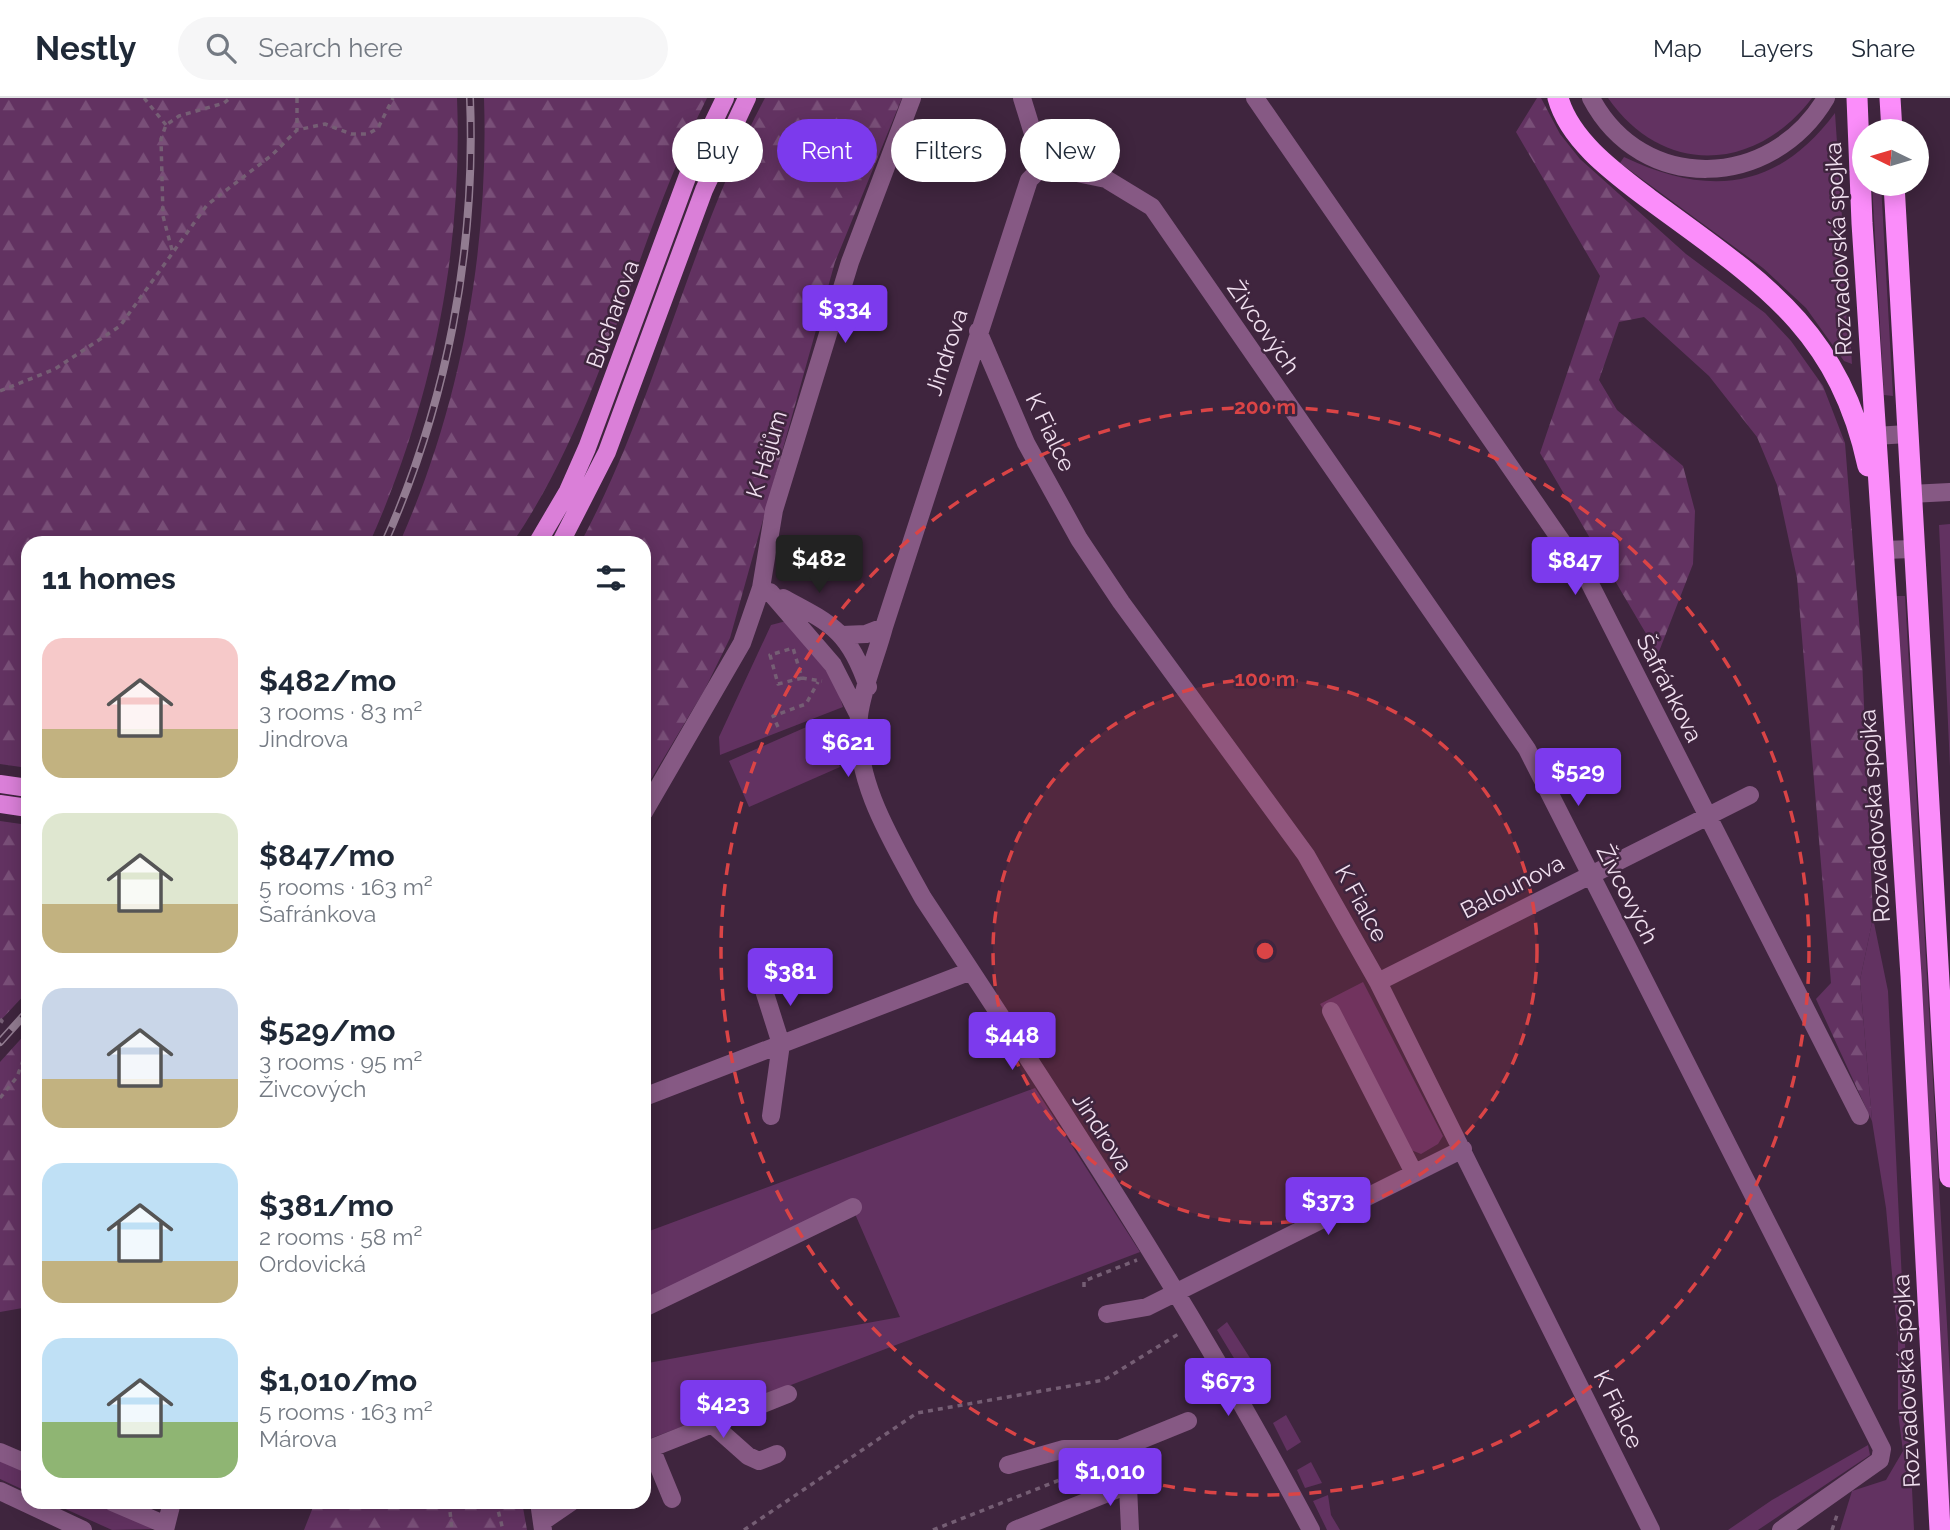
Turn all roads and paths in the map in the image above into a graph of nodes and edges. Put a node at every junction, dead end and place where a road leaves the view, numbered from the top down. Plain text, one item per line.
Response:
1 (145, 98) edge
2 (230, 98) edge
3 (297, 98) edge
4 (393, 98) edge
5 (725, 98) edge
6 (747, 98) edge
7 (912, 98) edge
8 (1022, 98) edge
9 (1255, 98) edge
10 (1558, 98) edge
11 (1591, 98) edge
12 (1826, 98) edge
13 (1857, 98) edge
14 (1890, 98) edge
15 (1028, 119) edge
16 (1891, 119) edge
17 (166, 125) junction
18 (297, 130) junction
19 (1028, 182) edge
20 (1111, 182) edge
21 (1895, 196) edge
22 (173, 252) junction
23 (978, 331) junction
24 (0, 391) edge
25 (1907, 434) junction
26 (1875, 436) junction
27 (1950, 492) edge
28 (1910, 494) junction
29 (542, 536) edge
30 (564, 536) edge
31 (1913, 549) junction
32 (1883, 550) junction
33 (765, 590) junction
34 (884, 627) junction
35 (842, 635) junction
36 (831, 677) dead end
37 (802, 678) junction
38 (818, 682) junction
39 (868, 687) junction
40 (859, 716) junction
41 (778, 727) dead end
42 (0, 784) edge
43 (21, 787) edge
44 (1750, 795) dead end
45 (651, 800) edge
46 (0, 804) edge
47 (21, 807) edge
48 (1706, 815) junction
49 (1590, 874) junction
50 (971, 971) junction
51 (1378, 982) junction
52 (762, 984) dead end
53 (1331, 1011) dead end
54 (781, 1044) junction
55 (21, 1066) edge
56 (651, 1094) edge
57 (0, 1098) edge
58 (771, 1116) dead end
59 (1860, 1116) dead end
60 (1464, 1149) junction
61 (1414, 1173) junction
62 (1950, 1177) edge
63 (853, 1207) dead end
64 (1142, 1258) dead end
65 (1084, 1287) dead end
66 (1175, 1291) junction
67 (651, 1305) edge
68 (1107, 1314) dead end
69 (1188, 1329) dead end
70 (788, 1394) dead end
71 (1188, 1421) dead end
72 (712, 1424) junction
73 (651, 1449) edge
74 (0, 1452) edge
75 (1120, 1452) junction
76 (777, 1454) dead end
77 (651, 1456) edge
78 (21, 1462) edge
79 (1009, 1465) dead end
80 (1128, 1485) junction
81 (0, 1491) edge
82 (672, 1499) dead end
83 (21, 1501) edge
84 (38, 1509) edge
85 (126, 1509) edge
86 (170, 1509) edge
87 (450, 1509) edge
88 (498, 1509) edge
89 (563, 1509) edge
90 (543, 1526) edge
91 (165, 1528) edge
92 (83, 1530) edge
93 (452, 1530) edge
94 (503, 1530) edge
95 (744, 1530) edge
96 (933, 1530) edge
97 (1015, 1530) edge
98 (1130, 1530) edge
99 (1311, 1530) edge
100 (1651, 1530) edge
101 (1781, 1530) edge
102 (1940, 1530) edge

1 - 17 path
2 - 17 path
3 - 18 path
4 - 18 path
5 - 29 main road, Bucharova
6 - 30 main road, Bucharova
7 - 33 street, K Hájům
8 - 15 street
9 - 48 street, Šafránkova
10 - 32 highway
11 - 12 street
13 - 26 highway, Rozvadovská spojka
14 - 16 highway
17 - 22 path
18 - 22 path
19 - 23 street, Jindrova
20 - 49 street, Živcových
21 - 25 highway
22 - 24 path
23 - 34 street, Jindrova
23 - 51 street, K Fialce
25 - 26 street
25 - 28 highway
26 - 32 highway, Rozvadovská spojka
27 - 28 street
28 - 31 highway
31 - 32 street
31 - 62 highway
32 - 102 highway, Rozvadovská spojka
33 - 35 street
33 - 40 street, Jindrova
33 - 45 street, K Hájům
34 - 35 street
34 - 39 street, Jindrova
35 - 39 street
36 - 38 path
37 - 37 path
37 - 38 path
38 - 41 path
39 - 40 street, Jindrova
40 - 50 street, Jindrova
42 - 43 main road
44 - 48 street
46 - 47 main road
48 - 49 street, Balounova
48 - 59 street, Šafránkova
49 - 51 street, Balounova
49 - 101 street, Živcových
50 - 54 street
50 - 66 street, Jindrova
51 - 60 street, K Fialce
52 - 54 street
53 - 61 street
54 - 56 street
54 - 58 street
55 - 57 path
60 - 61 street
60 - 100 street, K Fialce
61 - 66 street
63 - 67 street
64 - 65 path
66 - 68 street
66 - 99 street, Jindrova
69 - 95 path
70 - 72 street
71 - 75 street
72 - 73 street
72 - 76 street
74 - 78 street
75 - 79 street
75 - 80 street
75 - 96 path
77 - 82 street
80 - 97 street
80 - 98 street
81 - 83 street
84 - 92 street
85 - 91 street
86 - 91 street
87 - 93 path
88 - 94 path
89 - 90 street

